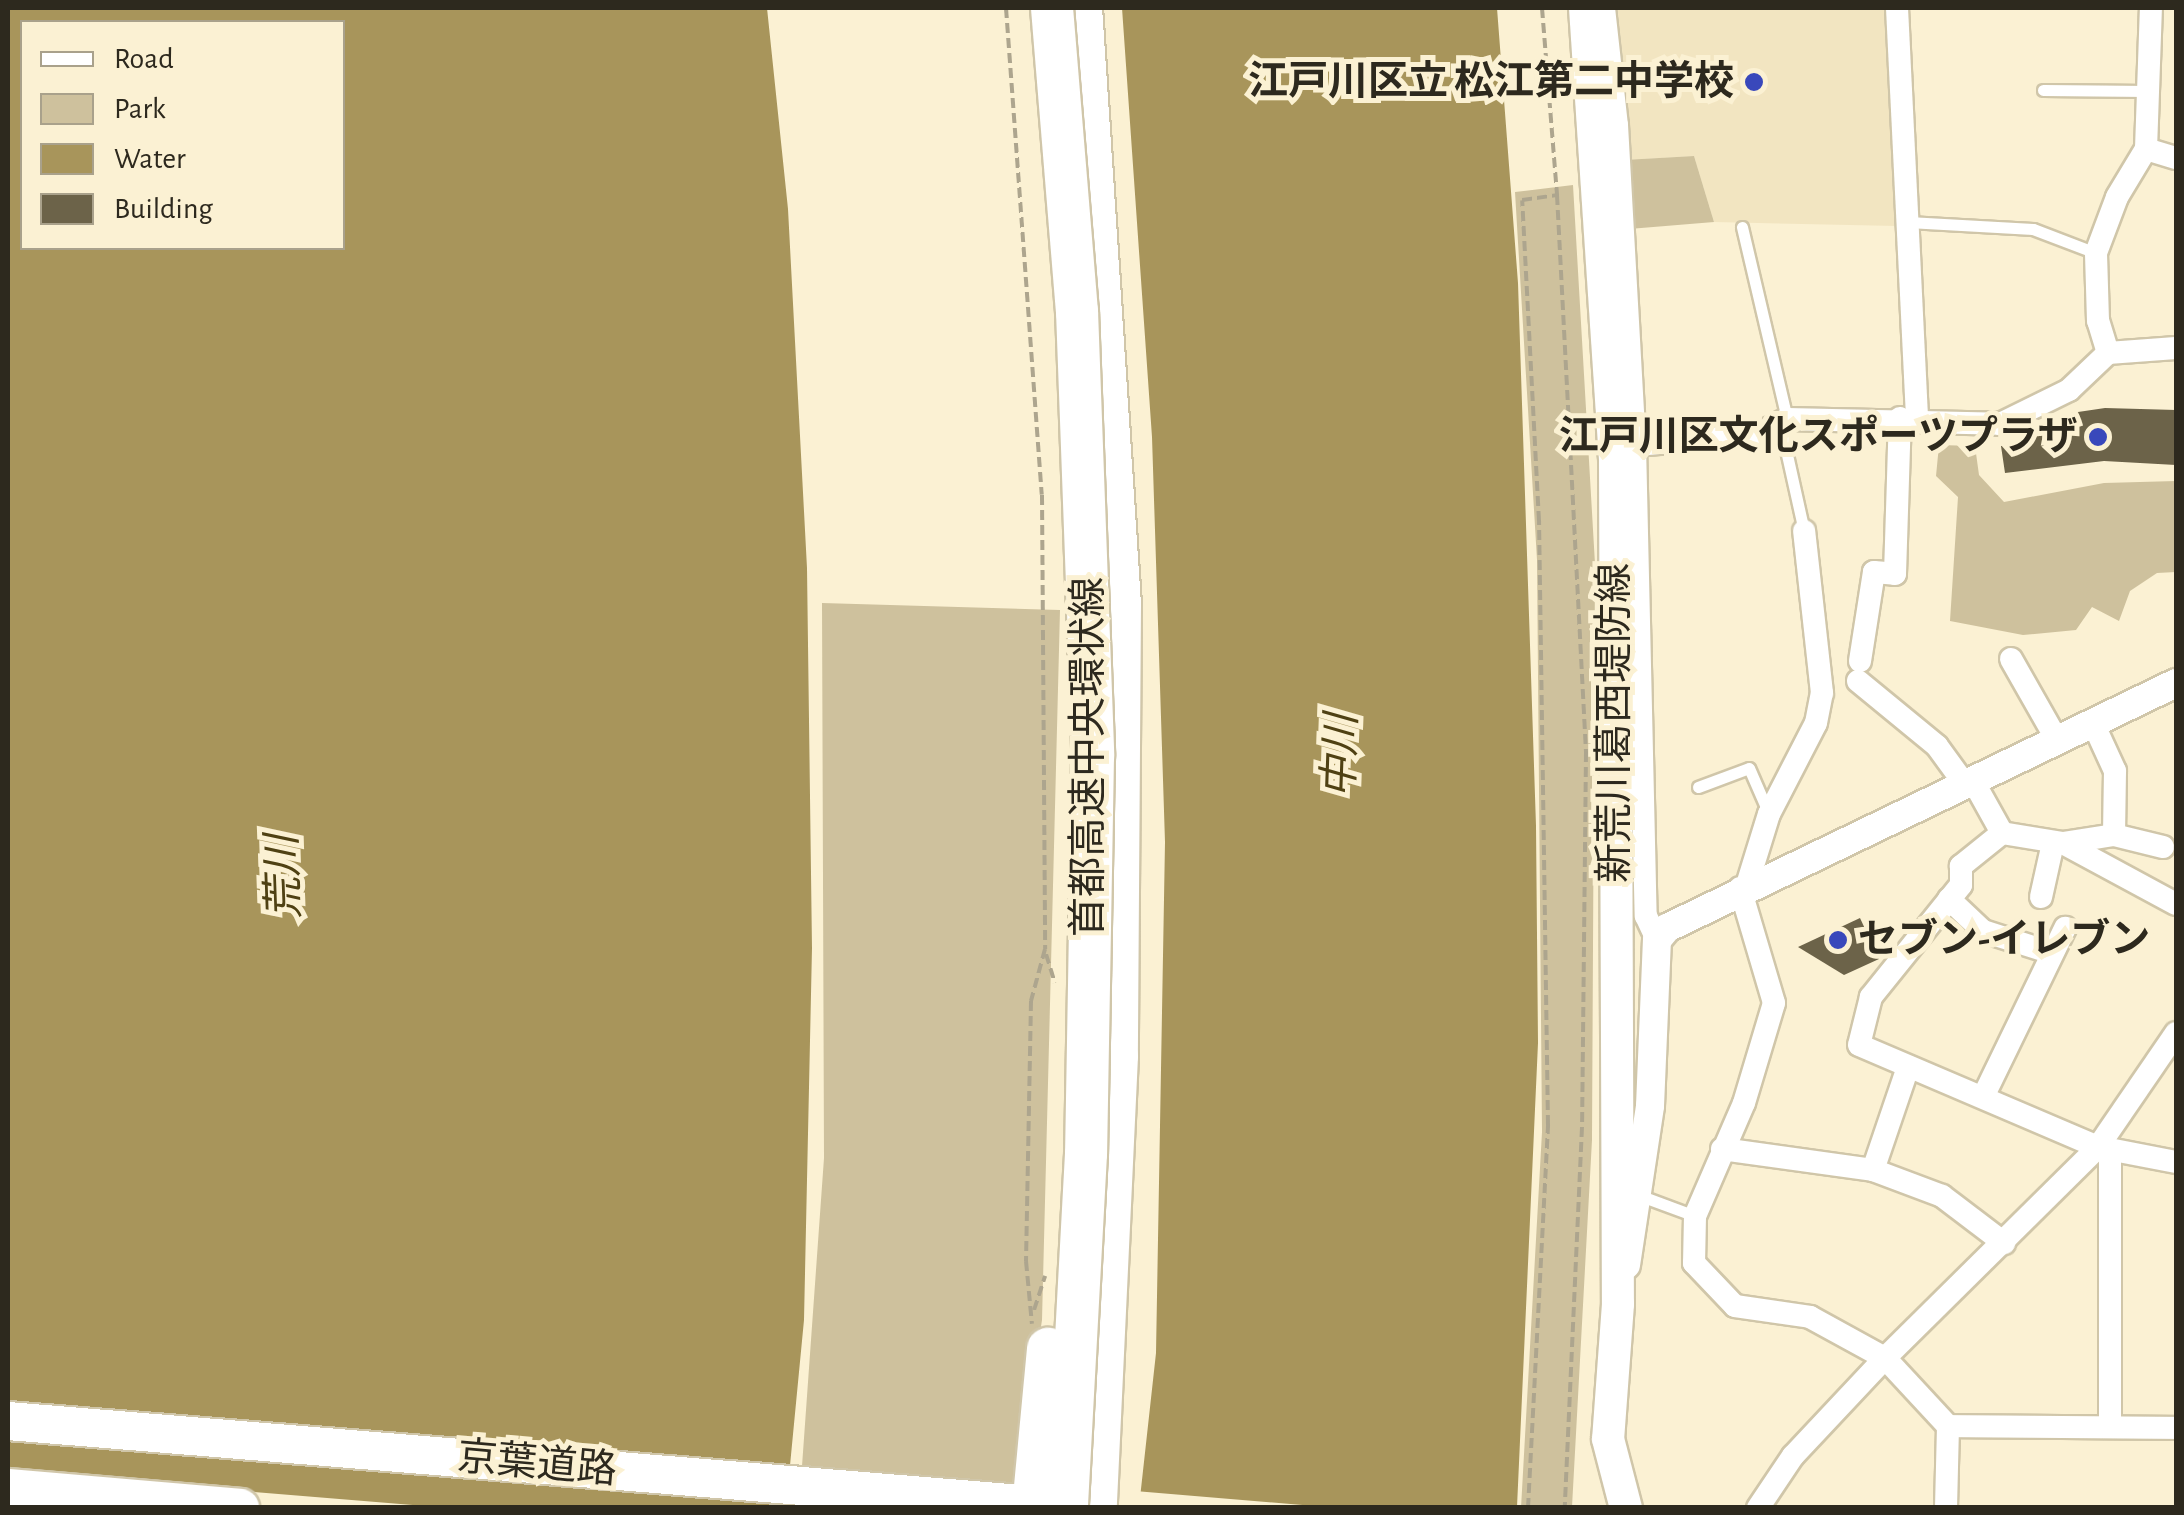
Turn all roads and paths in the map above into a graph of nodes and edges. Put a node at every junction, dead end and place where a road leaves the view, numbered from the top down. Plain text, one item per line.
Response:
1 (1006, 8) edge
2 (1052, 8) edge
3 (1081, 8) edge
4 (1542, 8) edge
5 (1585, 8) edge
6 (1604, 8) edge
7 (1898, 8) edge
8 (2151, 8) edge
9 (2043, 90) dead end
10 (2148, 91) junction
11 (2146, 149) junction
12 (2176, 158) edge
13 (1557, 196) junction
14 (1908, 222) junction
15 (1742, 227) dead end
16 (2096, 253) junction
17 (2176, 348) edge
18 (2108, 353) junction
19 (1909, 418) junction
20 (1783, 421) junction
21 (1635, 445) junction
22 (1804, 531) joint
23 (2011, 659) dead end
24 (2176, 683) edge
25 (2093, 723) junction
26 (2057, 740) junction
27 (1968, 781) junction
28 (1698, 787) dead end
29 (1769, 814) junction
30 (2002, 834) junction
31 (2114, 835) junction
32 (2058, 843) junction
33 (2163, 848) dead end
34 (1743, 887) junction
35 (2041, 897) dead end
36 (1950, 899) junction
37 (2176, 904) edge
38 (2065, 928) dead end
39 (1657, 940) junction
40 (2052, 953) junction
41 (1089, 1032) junction
42 (2176, 1033) edge
43 (1908, 1066) junction
44 (1984, 1095) junction
45 (2104, 1148) junction
46 (1722, 1149) junction
47 (2176, 1162) edge
48 (1873, 1170) junction
49 (1640, 1196) junction
50 (1695, 1216) junction
51 (2004, 1243) junction
52 (1618, 1304) junction
53 (1031, 1334) dead end
54 (1107, 1351) junction
55 (1884, 1358) junction
56 (8, 1421) edge
57 (1948, 1426) junction
58 (2110, 1427) junction
59 (2176, 1428) edge
60 (1608, 1439) junction
61 (8, 1488) edge
62 (1058, 1507) edge
63 (1709, 1507) edge
64 (240, 1508) edge
65 (1033, 1508) edge
66 (1067, 1508) edge
67 (1096, 1508) edge
68 (1118, 1508) edge
69 (1528, 1508) edge
70 (1564, 1508) edge
71 (1602, 1508) edge
72 (1626, 1508) edge
73 (1680, 1508) edge
74 (1758, 1508) edge
75 (1946, 1508) edge

1 - 53 path
2 - 41 highway, 首都高速中央環状線, bridge
3 - 54 highway, 首都高速中央環状線
4 - 13 path
5 - 52 main road, 新荒川葛西堤防線
6 - 21 street
7 - 14 street
8 - 10 street
9 - 10 lane
10 - 11 street
11 - 12 street
11 - 16 street
13 - 69 path
13 - 70 path
14 - 16 lane
14 - 19 street
15 - 20 lane
16 - 18 street
17 - 18 street
18 - 19 street
19 - 20 street
19 - 27 street
20 - 21 street
20 - 22 lane
21 - 39 street
22 - 29 street
23 - 26 street
24 - 25 street
25 - 26 street
25 - 31 street
26 - 27 street
27 - 30 street
27 - 34 street
28 - 29 lane
29 - 34 street
30 - 32 street
30 - 36 street
31 - 32 street
31 - 33 street
32 - 35 street
32 - 37 street
34 - 39 street
34 - 46 street
36 - 40 street
36 - 43 street
38 - 40 street
39 - 49 street
40 - 44 street
41 - 65 highway, bridge
41 - 66 highway, 首都高速中央環状線, bridge
42 - 45 street
43 - 44 street
43 - 48 street
44 - 45 street
45 - 47 street
45 - 51 street
45 - 58 street
46 - 48 street
46 - 50 street
48 - 51 street
49 - 50 lane
49 - 52 street
50 - 55 street
51 - 55 street
52 - 60 main road, 新荒川葛西堤防線
54 - 67 highway, 首都高速中央環状線
54 - 68 highway
55 - 57 street
55 - 74 street
56 - 62 highway, 京葉道路, bridge
57 - 58 street
57 - 75 street
58 - 59 street
60 - 71 main road, 新荒川葛西堤防線
60 - 72 main road, 新荒川葛西堤防線
61 - 64 highway
62 - 66 highway, 京葉道路
63 - 73 path

